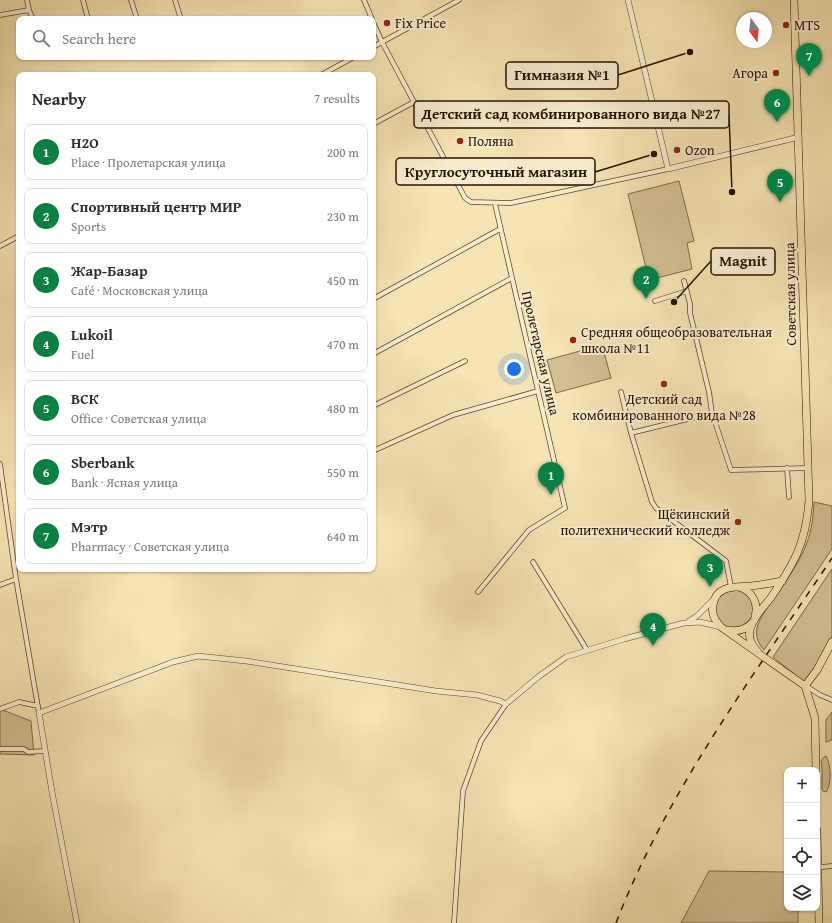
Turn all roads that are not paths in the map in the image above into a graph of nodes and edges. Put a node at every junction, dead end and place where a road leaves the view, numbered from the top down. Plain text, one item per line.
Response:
1 (27, 0) edge
2 (83, 0) edge
3 (132, 0) edge
4 (175, 0) edge
5 (364, 0) edge
6 (459, 0) edge
7 (628, 0) edge
8 (794, 0) edge
9 (29, 10) junction
10 (0, 15) edge
11 (32, 16) edge
12 (87, 16) edge
13 (136, 16) edge
14 (180, 16) dead end
15 (371, 16) edge
16 (376, 29) edge
17 (382, 42) junction
18 (376, 45) edge
19 (348, 60) edge
20 (326, 72) edge
21 (414, 102) junction
22 (376, 122) edge
23 (799, 137) junction
24 (668, 169) junction
25 (494, 204) junction
26 (500, 230) junction
27 (16, 238) edge
28 (0, 246) edge
29 (512, 278) junction
30 (684, 281) dead end
31 (687, 291) junction
32 (376, 297) edge
33 (655, 301) dead end
34 (376, 352) edge
35 (465, 361) dead end
36 (538, 391) junction
37 (621, 392) dead end
38 (376, 405) edge
39 (712, 413) junction
40 (631, 433) junction
41 (376, 450) edge
42 (0, 464) edge
43 (787, 468) junction
44 (808, 468) junction
45 (789, 497) dead end
46 (533, 562) dead end
47 (16, 579) junction
48 (782, 581) junction
49 (0, 585) edge
50 (733, 587) junction
51 (478, 592) dead end
52 (716, 596) junction
53 (754, 620) junction
54 (684, 623) junction
55 (723, 628) junction
56 (832, 642) edge
57 (587, 650) junction
58 (758, 652) junction
59 (805, 686) junction
60 (832, 700) edge
61 (506, 704) junction
62 (38, 706) junction
63 (0, 708) edge
64 (39, 713) junction
65 (0, 748) edge
66 (45, 751) junction
67 (816, 767) edge
68 (817, 839) edge
69 (832, 866) edge
70 (822, 867) dead end
71 (77, 923) edge
72 (454, 923) edge
73 (820, 923) edge

1 - 9 street
2 - 12 street
3 - 13 street
4 - 14 street
5 - 15 street
6 - 17 street
7 - 24 street
8 - 23 main road, Советская улица
9 - 10 street
9 - 11 street
16 - 17 street
17 - 18 street
17 - 21 street
19 - 20 street
21 - 22 street
21 - 25 street
23 - 24 street
23 - 44 main road, Советская улица
24 - 25 street
25 - 26 street, Пролетарская улица
26 - 29 street, Пролетарская улица
26 - 32 street
27 - 28 street
29 - 34 street
29 - 36 street, Пролетарская улица
30 - 31 street
31 - 33 street
31 - 39 street
35 - 38 street
36 - 41 street
36 - 51 street, Пролетарская улица
37 - 40 street
39 - 40 street
39 - 43 street
40 - 50 street
42 - 47 street
43 - 44 street
43 - 45 street
44 - 48 main road, Советская улица
46 - 57 street
47 - 49 street
47 - 62 street
48 - 50 main road
48 - 53 main road, Советская улица
50 - 52 main road
50 - 53 main road
52 - 54 street
52 - 55 main road
53 - 55 main road
53 - 58 main road
54 - 55 street
54 - 57 street
55 - 58 main road
56 - 59 main road
57 - 61 street
58 - 59 main road
59 - 60 street
59 - 67 main road
61 - 64 street
61 - 72 street
62 - 63 street
62 - 64 street
64 - 66 street
65 - 66 street
66 - 71 street
68 - 73 main road
69 - 70 street

